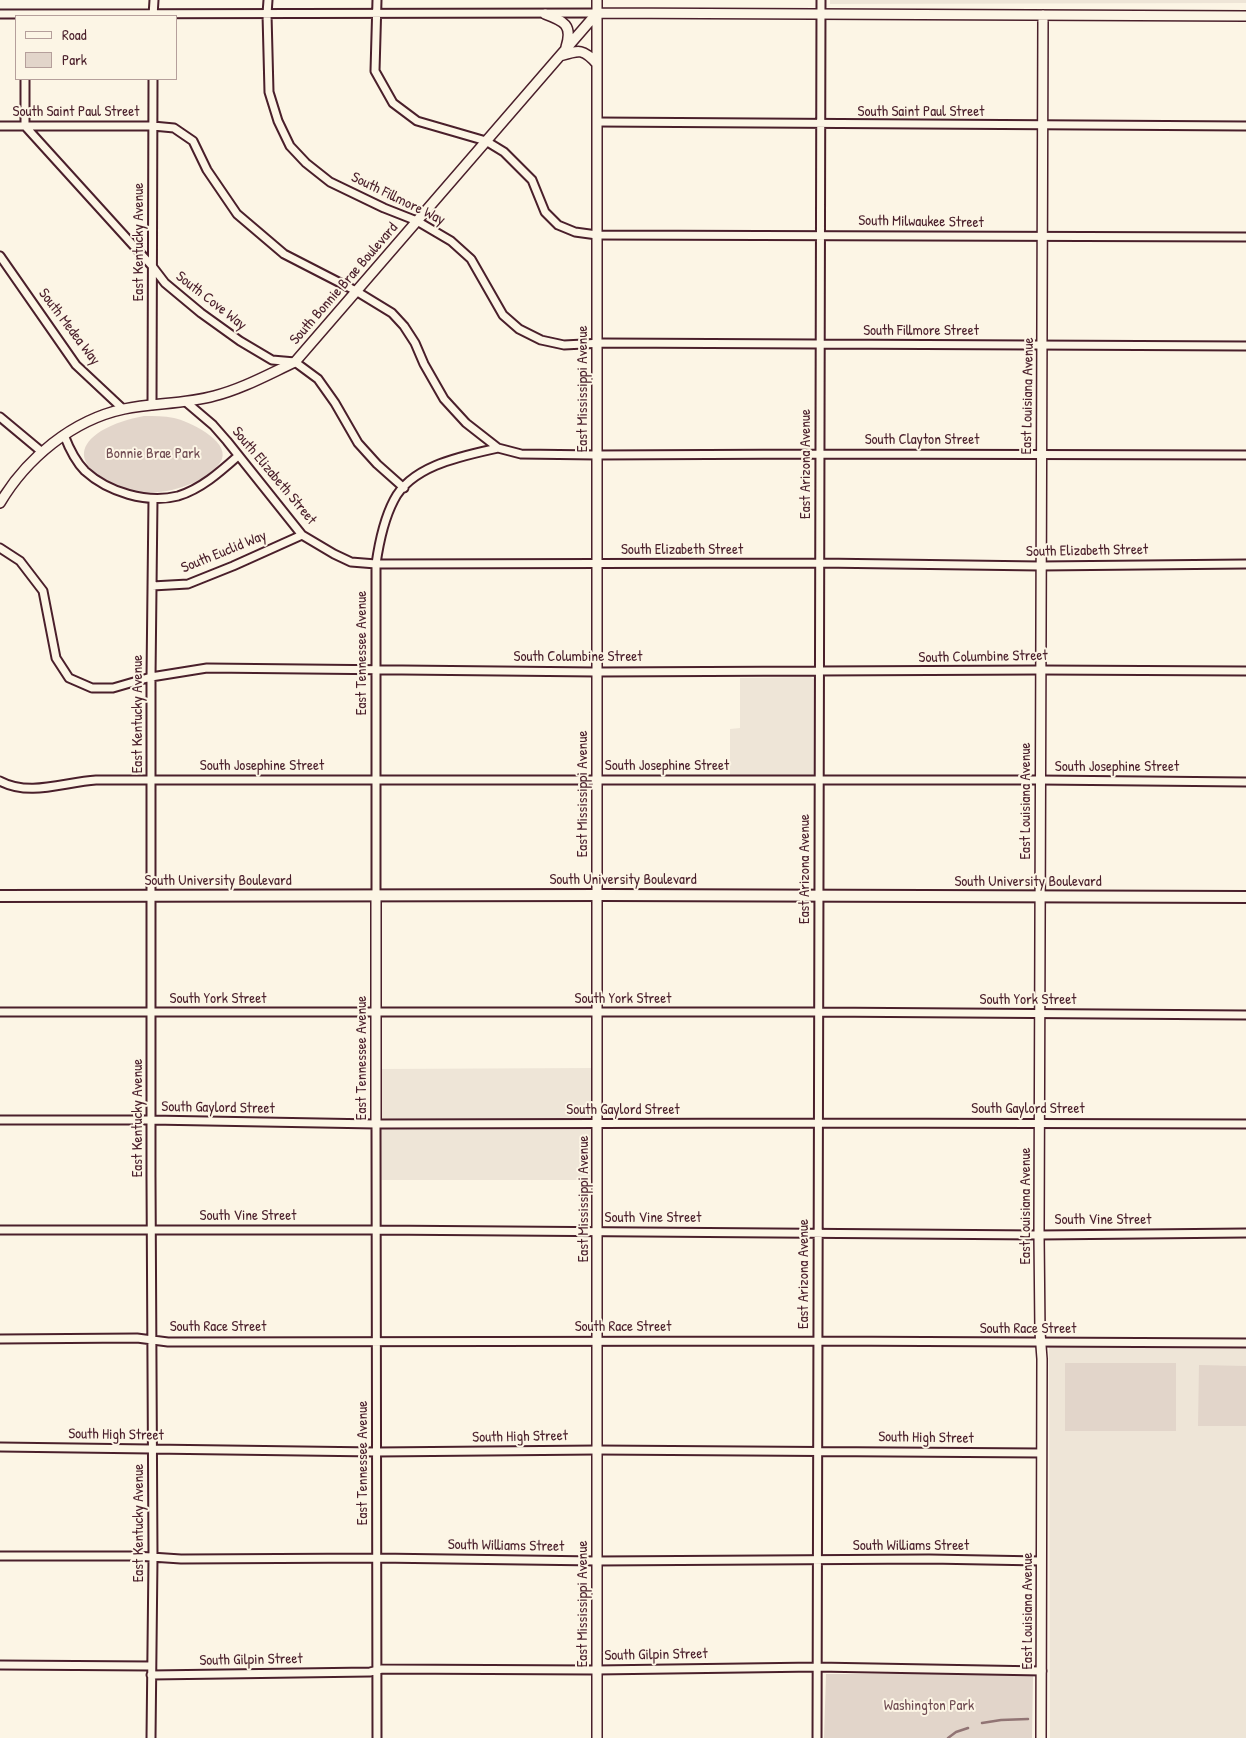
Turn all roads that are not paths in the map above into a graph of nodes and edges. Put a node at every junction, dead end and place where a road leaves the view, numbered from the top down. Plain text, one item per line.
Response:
1 (154, 0) edge
2 (268, 0) edge
3 (377, 0) edge
4 (597, 0) edge
5 (821, 0) edge
6 (0, 14) edge
7 (267, 14) junction
8 (377, 14) junction
9 (545, 14) junction
10 (597, 14) junction
11 (821, 14) junction
12 (25, 15) edge
13 (154, 15) edge
14 (1043, 15) junction
15 (1246, 16) edge
16 (562, 54) junction
17 (597, 64) junction
18 (25, 80) edge
19 (153, 80) edge
20 (597, 122) junction
21 (820, 125) junction
22 (0, 126) edge
23 (25, 126) junction
24 (153, 126) junction
25 (1043, 126) junction
26 (1246, 126) edge
27 (486, 141) junction
28 (417, 221) junction
29 (597, 235) junction
30 (820, 235) junction
31 (1042, 237) junction
32 (1246, 237) edge
33 (0, 256) edge
34 (152, 266) junction
35 (356, 291) junction
36 (596, 343) junction
37 (820, 344) junction
38 (1043, 344) junction
39 (1246, 346) edge
40 (295, 362) junction
41 (186, 402) junction
42 (152, 405) junction
43 (123, 409) junction
44 (0, 417) edge
45 (64, 435) junction
46 (498, 448) junction
47 (42, 452) junction
48 (819, 454) junction
49 (597, 455) junction
50 (1041, 455) junction
51 (1246, 455) edge
52 (238, 456) junction
53 (404, 488) junction
54 (154, 499) junction
55 (0, 503) edge
56 (302, 534) junction
57 (0, 548) edge
58 (820, 563) junction
59 (376, 564) junction
60 (597, 564) junction
61 (1246, 564) edge
62 (1040, 566) junction
63 (152, 586) junction
64 (375, 669) junction
65 (1040, 670) junction
66 (819, 671) junction
67 (1246, 671) edge
68 (597, 672) junction
69 (152, 677) junction
70 (152, 780) junction
71 (376, 780) junction
72 (597, 780) junction
73 (819, 780) junction
74 (1040, 780) junction
75 (0, 782) edge
76 (1246, 782) edge
77 (597, 895) junction
78 (0, 896) edge
79 (152, 896) junction
80 (376, 896) junction
81 (819, 896) junction
82 (1040, 897) junction
83 (1246, 897) edge
84 (0, 1012) edge
85 (152, 1012) junction
86 (819, 1012) junction
87 (376, 1013) junction
88 (597, 1013) junction
89 (1040, 1014) junction
90 (1246, 1015) edge
91 (0, 1120) edge
92 (151, 1120) junction
93 (598, 1123) junction
94 (819, 1123) junction
95 (1040, 1123) junction
96 (376, 1124) junction
97 (1246, 1124) edge
98 (0, 1230) edge
99 (151, 1230) junction
100 (376, 1230) junction
101 (597, 1232) junction
102 (818, 1233) junction
103 (1246, 1233) edge
104 (1039, 1235) junction
105 (0, 1339) edge
106 (152, 1340) junction
107 (377, 1340) junction
108 (818, 1341) junction
109 (597, 1342) junction
110 (1041, 1343) junction
111 (1246, 1343) edge
112 (0, 1447) edge
113 (153, 1449) junction
114 (597, 1450) junction
115 (818, 1451) junction
116 (377, 1452) junction
117 (1041, 1453) junction
118 (0, 1556) edge
119 (153, 1558) junction
120 (377, 1558) junction
121 (818, 1560) junction
122 (597, 1561) junction
123 (1041, 1561) junction
124 (0, 1665) edge
125 (150, 1666) junction
126 (818, 1667) junction
127 (377, 1670) junction
128 (596, 1670) junction
129 (1042, 1671) junction
130 (151, 1675) junction
131 (151, 1738) edge
132 (377, 1738) edge
133 (596, 1738) edge
134 (817, 1738) edge
135 (1041, 1738) edge

1 - 13 street
2 - 7 street, South Fillmore Way
3 - 8 street
4 - 10 street, East Mississippi Avenue
5 - 11 street, East Arizona Avenue
6 - 12 street
7 - 8 street
7 - 13 street
7 - 28 street, South Fillmore Way
8 - 9 street
8 - 27 street, South Milwaukee Street
9 - 10 street
9 - 16 street
10 - 11 street
10 - 16 street, South Bonnie Brae Boulevard
10 - 17 street, East Mississippi Avenue
11 - 14 street
11 - 21 street, East Arizona Avenue
12 - 13 street
14 - 15 street
14 - 25 street, East Louisiana Avenue
16 - 17 street
16 - 27 street, South Bonnie Brae Boulevard
17 - 20 street, East Mississippi Avenue
18 - 23 street
19 - 24 street, East Kentucky Avenue
20 - 21 street, South Saint Paul Street
20 - 29 street, East Mississippi Avenue
21 - 25 street, South Saint Paul Street
21 - 30 street, East Arizona Avenue
22 - 23 street, South Saint Paul Street
23 - 24 street, South Saint Paul Street
23 - 34 street, South Cove Way
24 - 34 street, East Kentucky Avenue
24 - 35 street, South Saint Paul Street
25 - 26 street, South Saint Paul Street
25 - 31 street, East Louisiana Avenue
27 - 28 street, South Bonnie Brae Boulevard
27 - 29 street, South Milwaukee Street
28 - 35 street, South Bonnie Brae Boulevard
28 - 36 street, South Fillmore Way
29 - 30 street, South Milwaukee Street
29 - 36 street, East Mississippi Avenue
30 - 31 street, South Milwaukee Street
30 - 37 street, East Arizona Avenue
31 - 32 street, South Milwaukee Street
31 - 38 street, East Louisiana Avenue
33 - 43 street, South Medea Way
34 - 40 street, South Cove Way
34 - 42 street, East Kentucky Avenue
35 - 40 street, South Bonnie Brae Boulevard
35 - 46 street, South Saint Paul Street
36 - 37 street, South Fillmore Street
36 - 49 street, East Mississippi Avenue
37 - 38 street, South Fillmore Street
37 - 48 street, East Arizona Avenue
38 - 39 street, South Fillmore Street
38 - 50 street, East Louisiana Avenue
40 - 41 street, South Bonnie Brae Boulevard
40 - 53 street, South Cove Way
41 - 42 street, South Bonnie Brae Boulevard
41 - 52 street, South Elizabeth Street
42 - 43 street, South Bonnie Brae Boulevard
43 - 45 street, South Bonnie Brae Boulevard
44 - 47 street
45 - 47 street, South Bonnie Brae Boulevard
45 - 54 street
46 - 49 street, South Clayton Street
46 - 53 street, East Tennessee Avenue
47 - 55 street, South Bonnie Brae Boulevard
48 - 49 street, South Clayton Street
48 - 50 street, South Clayton Street
48 - 58 street, East Arizona Avenue
49 - 60 street, East Mississippi Avenue
50 - 51 street, South Clayton Street
50 - 62 street, East Louisiana Avenue
52 - 54 street
52 - 56 street, South Elizabeth Street
53 - 59 street, East Tennessee Avenue
54 - 63 street, East Kentucky Avenue
56 - 59 street, South Elizabeth Street
56 - 63 street, South Euclid Way
57 - 69 street, South Columbine Street
58 - 60 street, South Elizabeth Street
58 - 62 street, South Elizabeth Street
58 - 66 street, East Arizona Avenue
59 - 60 street, South Elizabeth Street
59 - 64 street, East Tennessee Avenue
60 - 68 street, East Mississippi Avenue
61 - 62 street, South Elizabeth Street
62 - 65 street, East Louisiana Avenue
63 - 69 street, East Kentucky Avenue
64 - 68 street, South Columbine Street
64 - 69 street, South Columbine Street
64 - 71 street, East Tennessee Avenue
65 - 66 street, South Columbine Street
65 - 67 street, South Columbine Street
65 - 74 street, East Louisiana Avenue
66 - 68 street, South Columbine Street
66 - 73 street, East Arizona Avenue
68 - 72 street, East Mississippi Avenue
69 - 70 street, East Kentucky Avenue
70 - 71 street, South Josephine Street
70 - 75 street, South Josephine Street
70 - 79 street, East Kentucky Avenue
71 - 72 street, South Josephine Street
71 - 80 street, East Tennessee Avenue
72 - 73 street, South Josephine Street
72 - 77 street, East Mississippi Avenue
73 - 74 street, South Josephine Street
73 - 81 street, East Arizona Avenue
74 - 76 street, South Josephine Street
74 - 82 street, East Louisiana Avenue
77 - 80 main road, South University Boulevard
77 - 81 main road, South University Boulevard
77 - 88 street, East Mississippi Avenue
78 - 79 main road, South University Boulevard
79 - 80 main road, South University Boulevard
79 - 85 street, East Kentucky Avenue
80 - 87 street, East Tennessee Avenue
81 - 82 main road, South University Boulevard
81 - 86 street, East Arizona Avenue
82 - 83 main road, South University Boulevard
82 - 89 street, East Louisiana Avenue
84 - 85 street, South York Street
85 - 87 street, South York Street
85 - 92 street, East Kentucky Avenue
86 - 88 street, South York Street
86 - 89 street, South York Street
86 - 94 street, East Arizona Avenue
87 - 88 street, South York Street
87 - 96 street, East Tennessee Avenue
88 - 93 street, East Mississippi Avenue
89 - 90 street, South York Street
89 - 95 street, East Louisiana Avenue
91 - 92 street, South Gaylord Street
92 - 96 street, South Gaylord Street
92 - 99 street, East Kentucky Avenue
93 - 94 street, South Gaylord Street
93 - 96 street, South Gaylord Street
93 - 101 street, East Mississippi Avenue
94 - 95 street, South Gaylord Street
94 - 102 street, East Arizona Avenue
95 - 97 street, South Gaylord Street
95 - 104 street, East Louisiana Avenue
96 - 100 street, East Tennessee Avenue
98 - 99 street, South Vine Street
99 - 100 street, South Vine Street
99 - 106 street, East Kentucky Avenue
100 - 101 street, South Vine Street
100 - 107 street, East Tennessee Avenue
101 - 102 street, South Vine Street
101 - 109 street, East Mississippi Avenue
102 - 104 street, South Vine Street
102 - 108 street, East Arizona Avenue
103 - 104 street, South Vine Street
104 - 110 street, East Louisiana Avenue
105 - 106 street, South Race Street
106 - 107 street, South Race Street
106 - 113 street, East Kentucky Avenue
107 - 109 street, South Race Street
107 - 116 street, East Tennessee Avenue
108 - 109 street, South Race Street
108 - 110 street, South Race Street
108 - 115 street, East Arizona Avenue
109 - 114 street, East Mississippi Avenue
110 - 111 street, South Race Street
110 - 117 street, East Louisiana Avenue
112 - 113 street, South High Street
113 - 116 street, South High Street
113 - 119 street, East Kentucky Avenue
114 - 115 street, South High Street
114 - 116 street, South High Street
114 - 122 street, East Mississippi Avenue
115 - 117 street, South High Street
115 - 121 street, East Arizona Avenue
116 - 120 street, East Tennessee Avenue
117 - 123 street, East Louisiana Avenue
118 - 119 street, South Williams Street
119 - 120 street, South Williams Street
119 - 125 street, East Kentucky Avenue
120 - 122 street, South Williams Street
120 - 127 street, East Tennessee Avenue
121 - 122 street, South Williams Street
121 - 123 street, South Williams Street
121 - 126 street, East Arizona Avenue
122 - 128 street, East Mississippi Avenue
123 - 129 street, East Louisiana Avenue
124 - 125 street
125 - 130 street, East Kentucky Avenue
126 - 128 street, South Gilpin Street
126 - 129 street, South Gilpin Street
126 - 134 street, East Arizona Avenue
127 - 128 street, South Gilpin Street
127 - 130 street, South Gilpin Street
127 - 132 street, East Tennessee Avenue
128 - 133 street, East Mississippi Avenue
129 - 135 street, East Louisiana Avenue
130 - 131 street, East Kentucky Avenue

